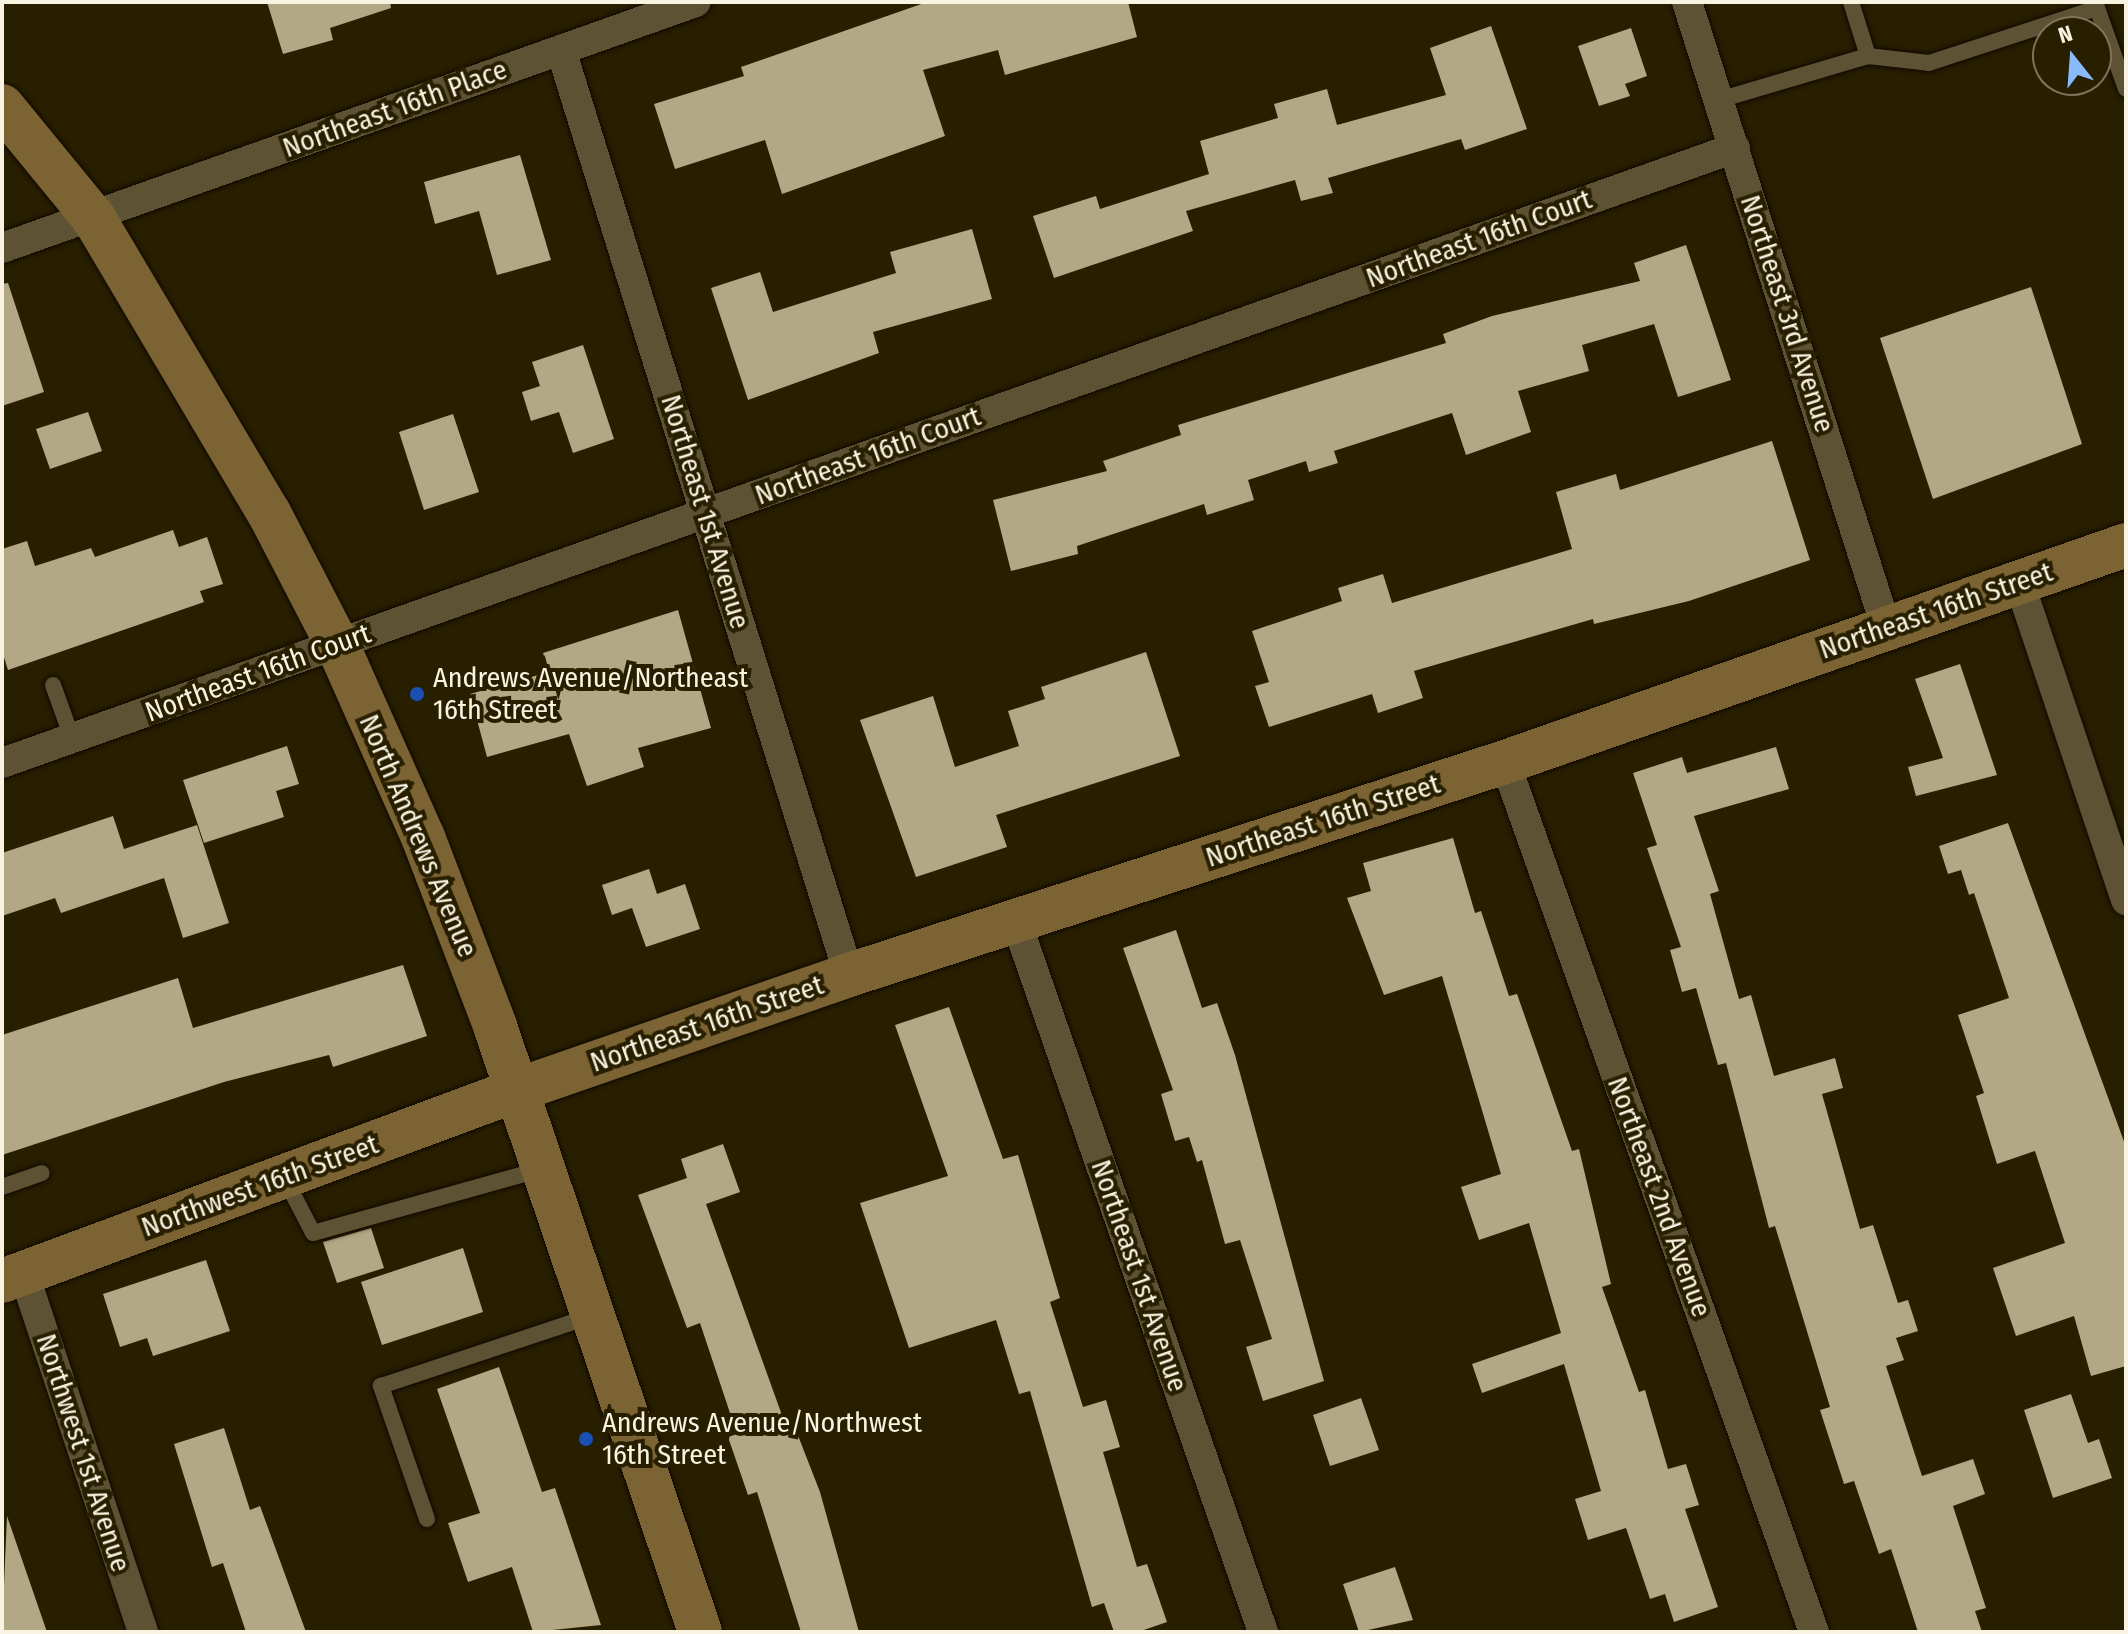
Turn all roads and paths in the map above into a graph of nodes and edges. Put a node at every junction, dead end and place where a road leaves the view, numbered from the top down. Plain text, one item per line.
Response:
1 (696, 2) edge
2 (1687, 2) edge
3 (1851, 2) edge
4 (2096, 5) edge
5 (641, 11) edge
6 (561, 50) junction
7 (1868, 56) junction
8 (2126, 89) edge
9 (1719, 100) junction
10 (2, 106) edge
11 (1735, 148) junction
12 (93, 217) junction
13 (2, 248) edge
14 (705, 514) junction
15 (2126, 545) edge
16 (2019, 582) junction
17 (1886, 627) junction
18 (337, 644) junction
19 (53, 685) dead end
20 (72, 738) junction
21 (1505, 762) junction
22 (2, 763) edge
23 (2126, 900) edge
24 (1016, 921) junction
25 (849, 975) junction
26 (517, 1090) junction
27 (543, 1169) junction
28 (42, 1173) dead end
29 (284, 1176) junction
30 (2, 1187) edge
31 (13, 1278) edge
32 (594, 1315) junction
33 (427, 1519) dead end
34 (143, 1632) edge
35 (700, 1632) edge
36 (1263, 1632) edge
37 (1814, 1632) edge

1 - 5 street, Northeast 16th Place
2 - 9 street, Northeast 3rd Avenue
3 - 7 lane
4 - 7 lane
4 - 8 lane
5 - 6 street, Northeast 16th Place
6 - 12 street, Northeast 16th Place
6 - 14 street, Northeast 1st Avenue
7 - 9 lane
9 - 11 street, Northeast 3rd Avenue
10 - 12 street, North Andrews Avenue
11 - 14 street, Northeast 16th Court
11 - 17 street, Northeast 3rd Avenue
12 - 13 street, Northeast 16th Place
12 - 18 street, North Andrews Avenue
14 - 18 street, Northeast 16th Court
14 - 25 street, Northeast 1st Avenue
15 - 16 street, Northeast 16th Street
16 - 17 street, Northeast 16th Street
16 - 23 street
17 - 21 street, Northeast 16th Street
18 - 20 street, Northeast 16th Court
18 - 26 street, North Andrews Avenue
19 - 20 lane
20 - 22 street, Northeast 16th Court
21 - 24 street, Northeast 16th Street
21 - 37 street, Northeast 2nd Avenue
24 - 25 street, Northeast 16th Street
24 - 36 street, Northeast 1st Avenue
25 - 26 street, Northeast 16th Street
26 - 27 street, North Andrews Avenue
26 - 29 street, Northwest 16th Street
27 - 29 lane
27 - 32 street, North Andrews Avenue
28 - 30 lane
29 - 31 street, Northwest 16th Street
31 - 34 street, Northwest 1st Avenue
32 - 33 lane
32 - 35 street, North Andrews Avenue

